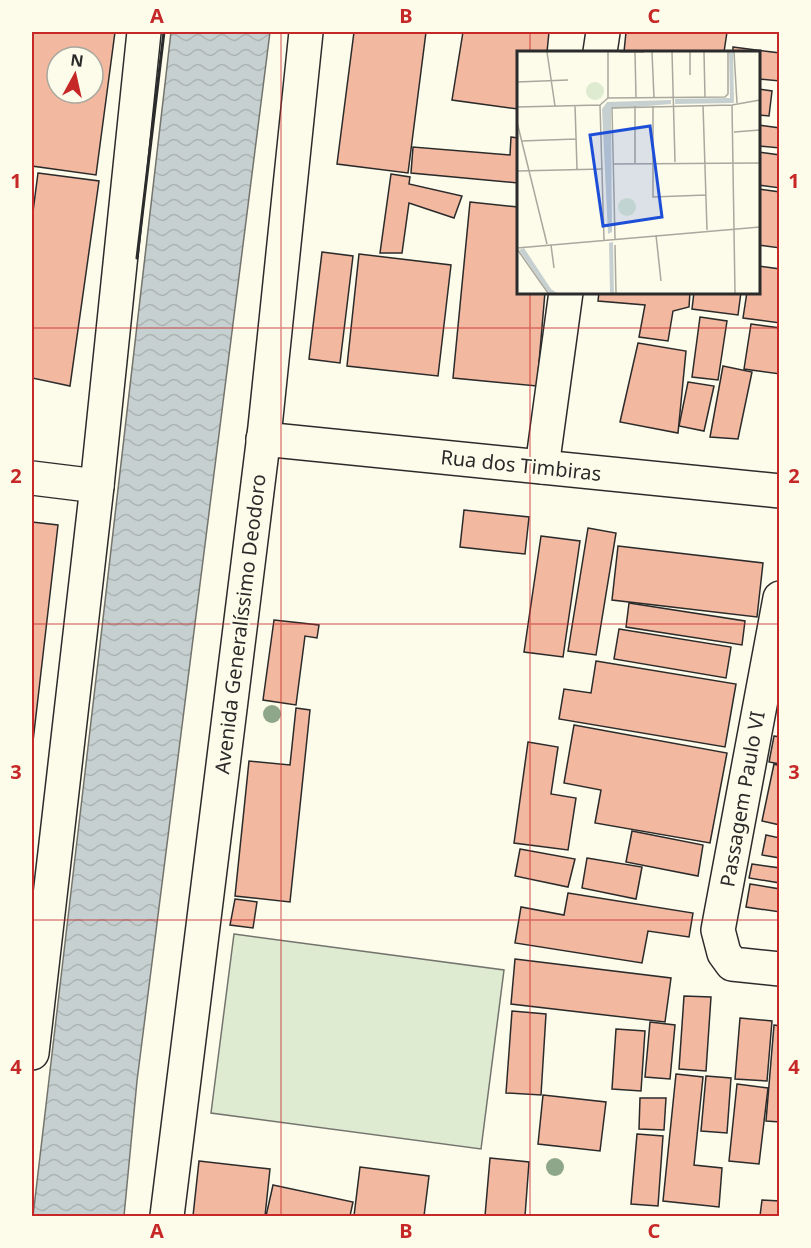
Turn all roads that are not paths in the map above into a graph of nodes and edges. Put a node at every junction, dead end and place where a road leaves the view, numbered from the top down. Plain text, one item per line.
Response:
1 (144, 32) edge
2 (306, 32) edge
3 (603, 32) edge
4 (600, 51) edge
5 (566, 294) edge
6 (263, 439) junction
7 (542, 467) junction
8 (32, 478) edge
9 (97, 486) junction
10 (780, 491) edge
11 (780, 598) edge
12 (780, 969) edge
13 (32, 1053) edge
14 (167, 1216) edge

1 - 9 street
2 - 6 street, Avenida Generalíssimo Deodoro
3 - 4 street
5 - 7 street
6 - 7 street, Rua dos Timbiras
6 - 14 street, Avenida Generalíssimo Deodoro
7 - 10 street, Rua dos Timbiras
8 - 9 street
9 - 13 street
11 - 12 street, Passagem Paulo VI

